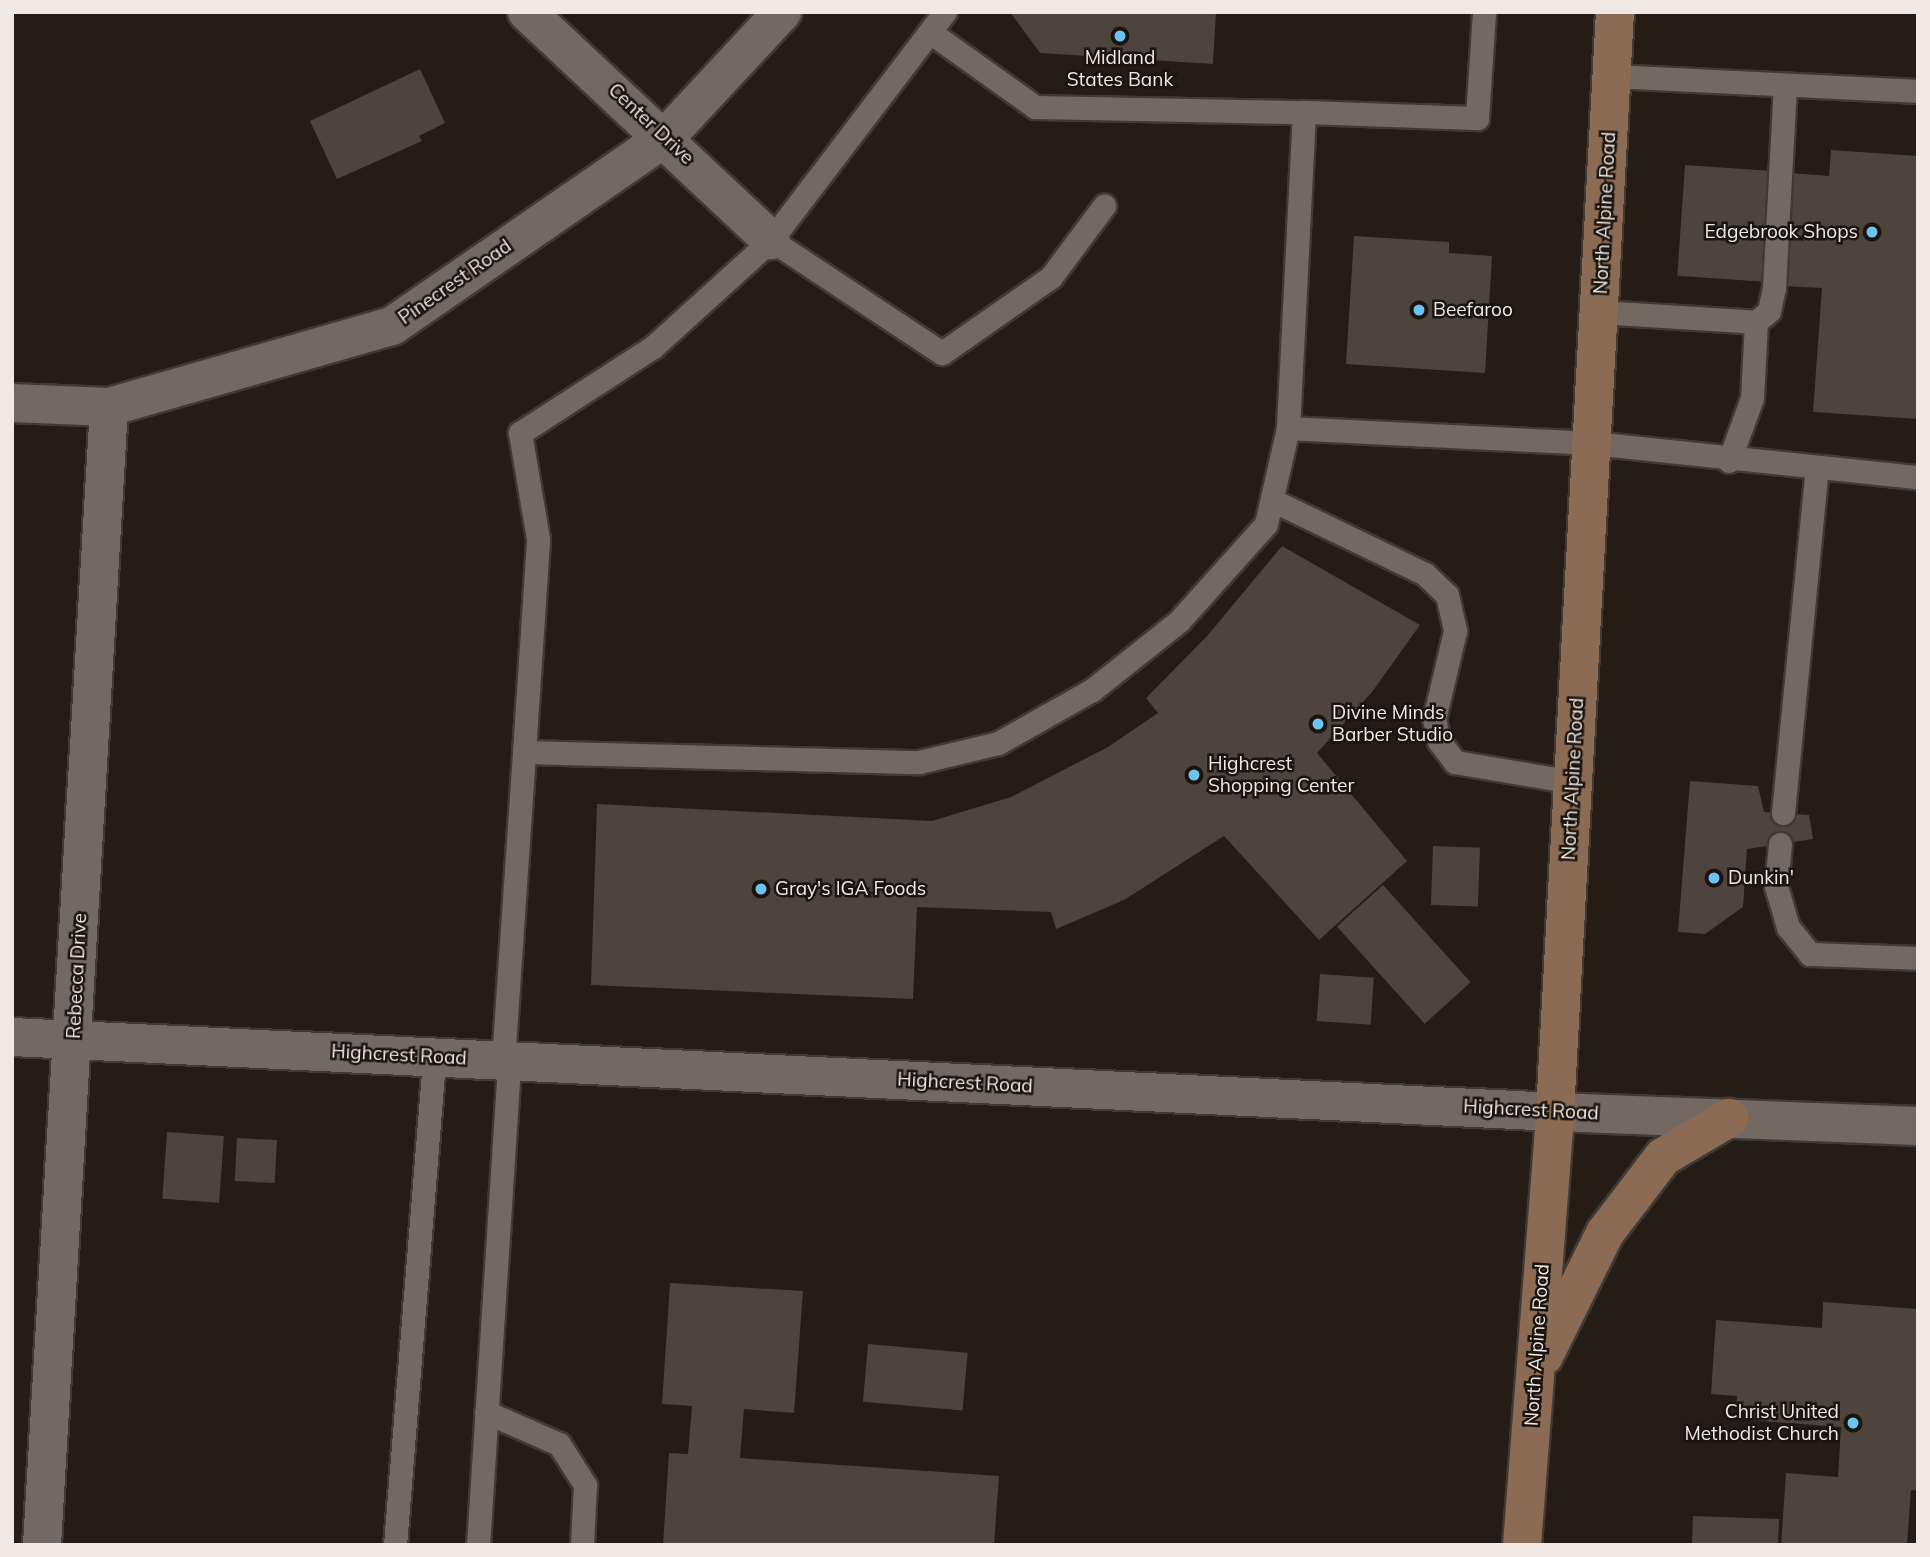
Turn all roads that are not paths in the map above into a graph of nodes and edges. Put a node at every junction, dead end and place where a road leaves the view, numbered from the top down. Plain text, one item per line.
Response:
1 (527, 12) edge
2 (782, 12) edge
3 (945, 12) edge
4 (1484, 12) edge
5 (1615, 12) edge
6 (930, 32) junction
7 (1613, 76) junction
8 (1785, 87) junction
9 (1918, 91) edge
10 (1304, 111) junction
11 (666, 137) junction
12 (1104, 206) dead end
13 (771, 240) junction
14 (1599, 312) junction
15 (1756, 322) junction
16 (12, 403) edge
17 (109, 407) junction
18 (1289, 428) junction
19 (1592, 443) junction
20 (1729, 461) junction
21 (1817, 469) junction
22 (1918, 477) edge
23 (1272, 500) junction
24 (524, 752) junction
25 (1573, 782) junction
26 (1783, 813) dead end
27 (1780, 844) dead end
28 (1918, 958) edge
29 (12, 1037) edge
30 (73, 1040) junction
31 (433, 1057) junction
32 (506, 1061) junction
33 (1555, 1112) junction
34 (1729, 1118) junction
35 (1918, 1126) edge
36 (1535, 1374) junction
37 (486, 1412) junction
38 (42, 1545) edge
39 (395, 1545) edge
40 (478, 1545) edge
41 (582, 1545) edge
42 (1522, 1545) edge

1 - 11 street, Center Drive
2 - 11 street, Pinecrest Road
3 - 6 lane
4 - 10 lane
5 - 7 main road, North Alpine Road
6 - 10 lane
6 - 13 lane
7 - 8 lane
7 - 14 main road, North Alpine Road
8 - 9 lane
8 - 15 lane
10 - 18 lane
11 - 13 street, Center Drive
11 - 17 street, Pinecrest Road
12 - 13 lane
13 - 24 lane
14 - 15 lane
14 - 19 main road, North Alpine Road
15 - 20 lane
16 - 17 street, Pinecrest Road
17 - 30 street, Rebecca Drive
18 - 19 lane
18 - 23 lane
19 - 20 lane
19 - 25 main road, North Alpine Road
20 - 21 lane
21 - 22 lane
21 - 26 lane
23 - 24 lane
23 - 25 lane
24 - 32 lane
25 - 33 main road, North Alpine Road
27 - 28 lane
29 - 30 street, Highcrest Road
30 - 31 street, Highcrest Road
30 - 38 street, Rebecca Drive
31 - 32 street, Highcrest Road
31 - 39 lane
32 - 33 street, Highcrest Road
32 - 37 lane
33 - 34 street, Highcrest Road
33 - 36 main road, North Alpine Road
34 - 35 street, Highcrest Road
34 - 36 main road
36 - 42 main road, North Alpine Road
37 - 40 lane
37 - 41 lane

